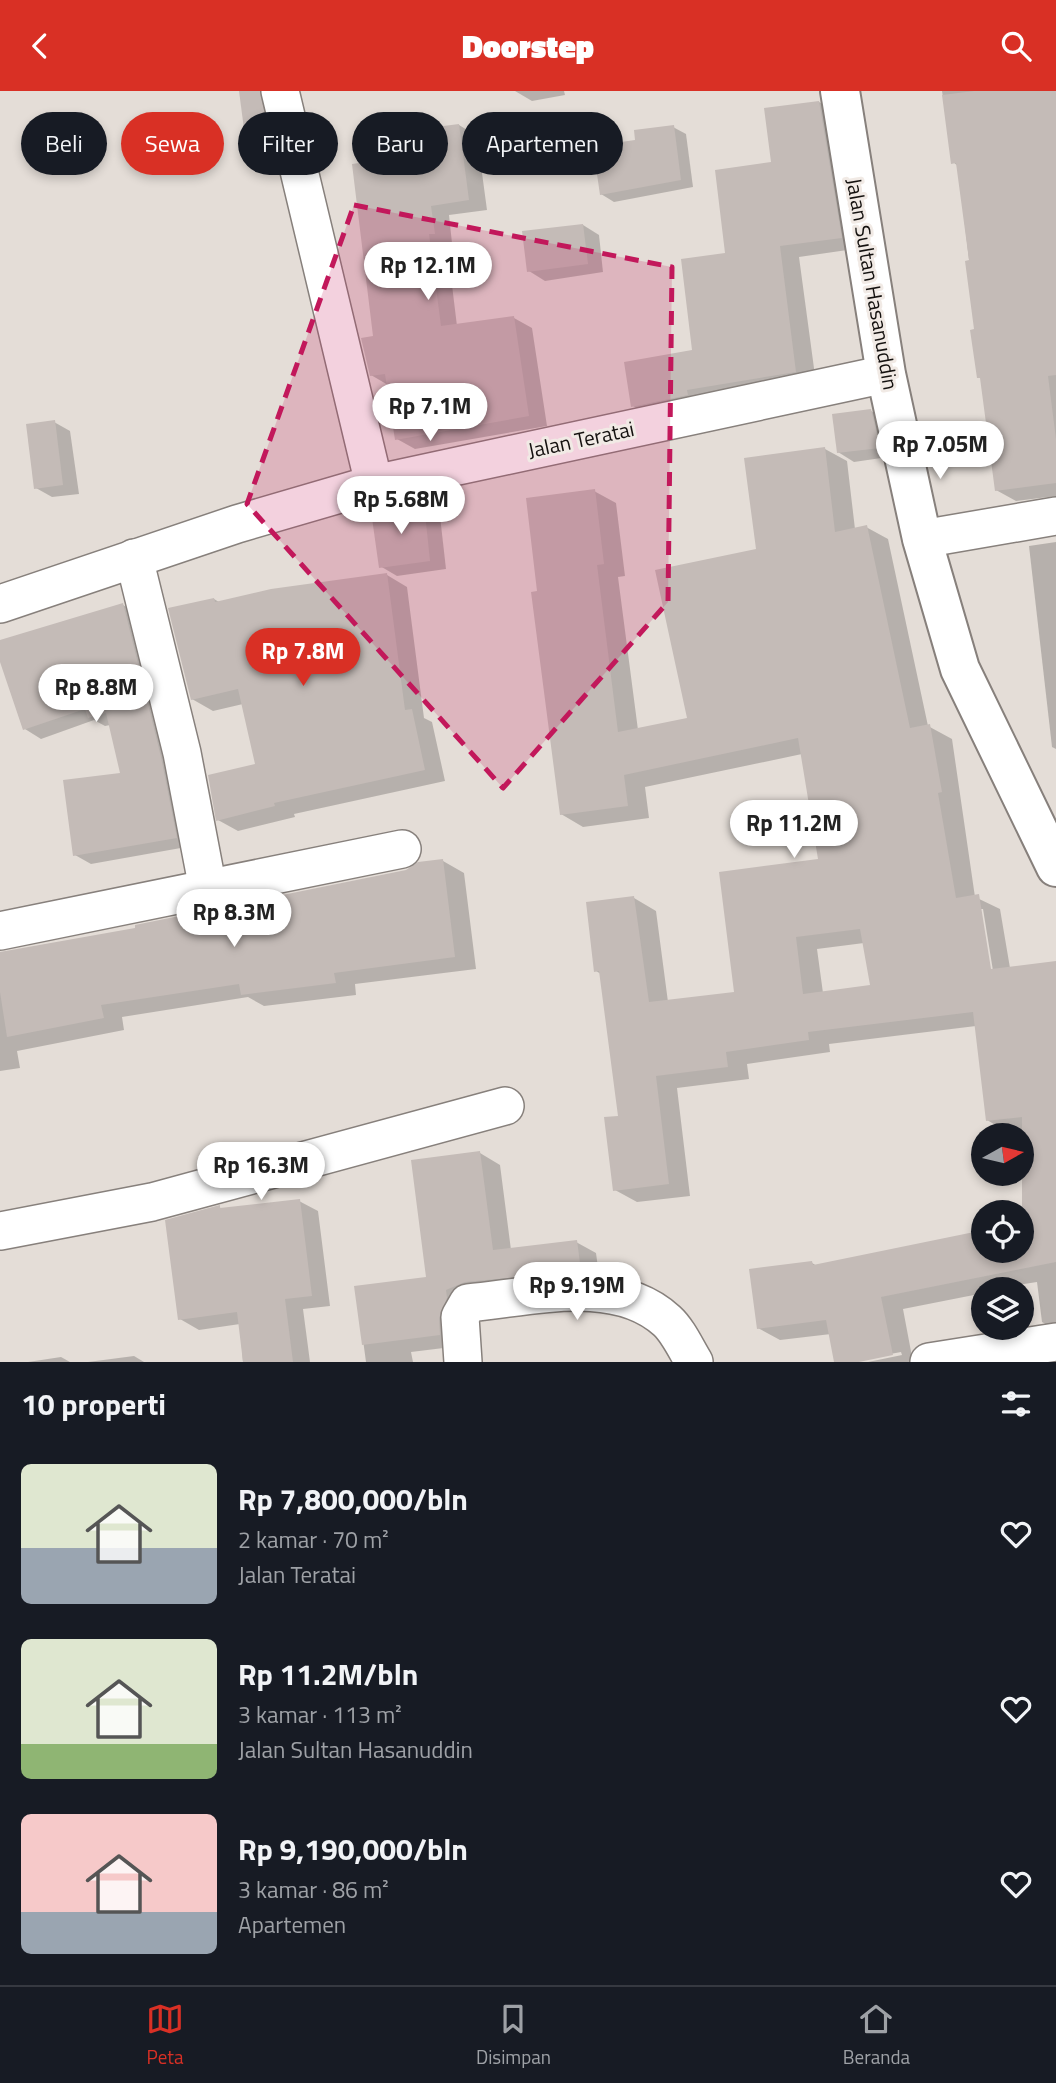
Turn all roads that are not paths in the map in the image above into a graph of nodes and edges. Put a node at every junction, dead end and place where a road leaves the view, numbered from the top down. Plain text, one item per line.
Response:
1 (280, 91) edge
2 (840, 91) edge
3 (886, 374) junction
4 (374, 484) junction
5 (1056, 516) edge
6 (922, 538) junction
7 (134, 558) junction
8 (0, 604) edge
9 (402, 849) dead end
10 (1056, 867) edge
11 (208, 889) junction
12 (0, 931) edge
13 (505, 1106) dead end
14 (0, 1231) edge
15 (1056, 1342) edge
16 (463, 1362) edge
17 (694, 1362) edge
18 (929, 1362) edge

1 - 4 street
2 - 3 street, Jalan Sultan Hasanuddin
3 - 4 street, Jalan Teratai
3 - 6 street, Jalan Sultan Hasanuddin
4 - 7 street, Jalan Teratai
5 - 6 street
6 - 10 street, Jalan Sultan Hasanuddin
7 - 8 street, Jalan Teratai
7 - 11 street
9 - 11 street
11 - 12 street
13 - 14 street
15 - 18 street
16 - 17 street

